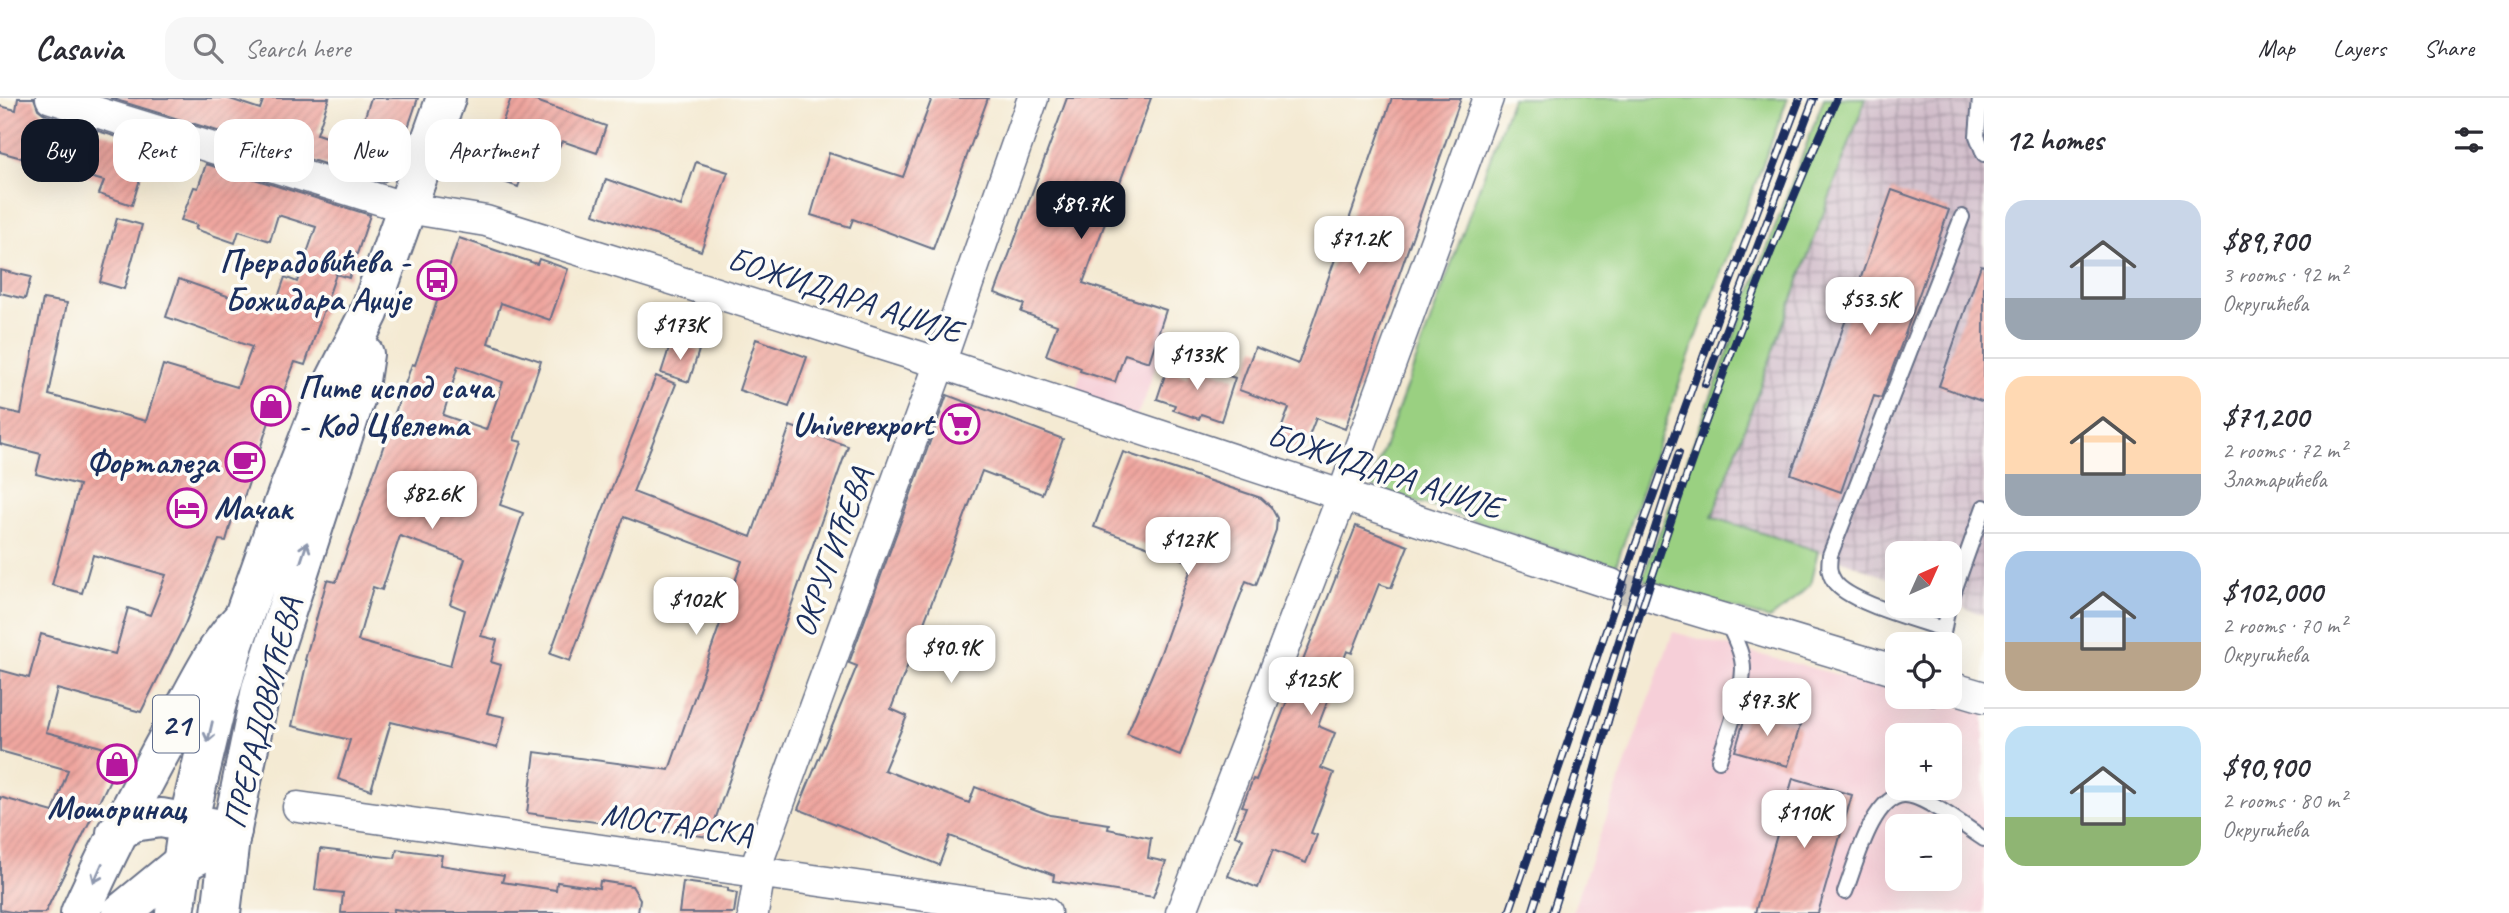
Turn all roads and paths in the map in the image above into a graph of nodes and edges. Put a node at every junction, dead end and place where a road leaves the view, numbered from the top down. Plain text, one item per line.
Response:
1 (51, 98) edge
2 (446, 98) edge
3 (1033, 98) edge
4 (1488, 98) edge
5 (1980, 98) edge
6 (1984, 153) edge
7 (407, 208) junction
8 (1962, 217) dead end
9 (369, 313) junction
10 (940, 363) junction
11 (1342, 496) junction
12 (1984, 507) edge
13 (1962, 568) edge
14 (1611, 584) tunnel mouth
15 (1651, 597) tunnel mouth
16 (1945, 618) edge
17 (242, 619) junction
18 (1727, 620) junction
19 (1942, 629) junction
20 (1942, 632) edge
21 (1885, 667) edge
22 (1962, 696) edge
23 (1984, 697) edge
24 (1719, 760) dead end
25 (298, 807) dead end
26 (188, 823) junction
27 (116, 833) junction
28 (231, 835) junction
29 (1984, 839) edge
30 (182, 863) junction
31 (757, 872) junction
32 (1845, 892) dead end
33 (80, 913) edge
34 (121, 913) edge
35 (175, 913) edge
36 (221, 913) edge
37 (753, 913) edge
38 (1046, 913) edge
39 (1181, 913) edge

1 - 7 street, БОЖИДАРА АЏИЈЕ
2 - 7 main road, ПРЕРАДОВИЋЕВА
3 - 10 street, ОКРУГИЋЕВА
4 - 11 street
5 - 6 lane
7 - 9 main road, ПРЕРАДОВИЋЕВА
7 - 10 street, БОЖИДАРА АЏИЈЕ
8 - 19 lane
9 - 17 main road, ПРЕРАДОВИЋЕВА
28 -> 9 main road, ПРЕРАДОВИЋЕВА
10 - 11 street, БОЖИДАРА АЏИЈЕ
10 - 31 street, ОКРУГИЋЕВА
11 - 14 street, БОЖИДАРА АЏИЈЕ
11 - 39 street
12 - 13 lane
15 - 18 street
16 - 19 lane
17 -> 26 main road, ПРЕРАДОВИЋЕВА
17 - 27 main road, 21
18 - 21 street
18 - 24 lane
19 - 20 lane
22 - 23 street
25 - 31 street, МОСТАРСКА
26 - 27 main road
26 - 28 main road
26 - 30 main road, ПРЕРАДОВИЋЕВА
27 -> 33 main road, 21
28 - 30 main road
28 - 36 main road, ПРЕРАДОВИЋЕВА
29 - 32 lane
30 - 34 main road
30 - 35 main road, ПРЕРАДОВИЋЕВА
31 - 37 street, ОКРУГИЋЕВА
31 - 38 street, МОСТАРСКА

